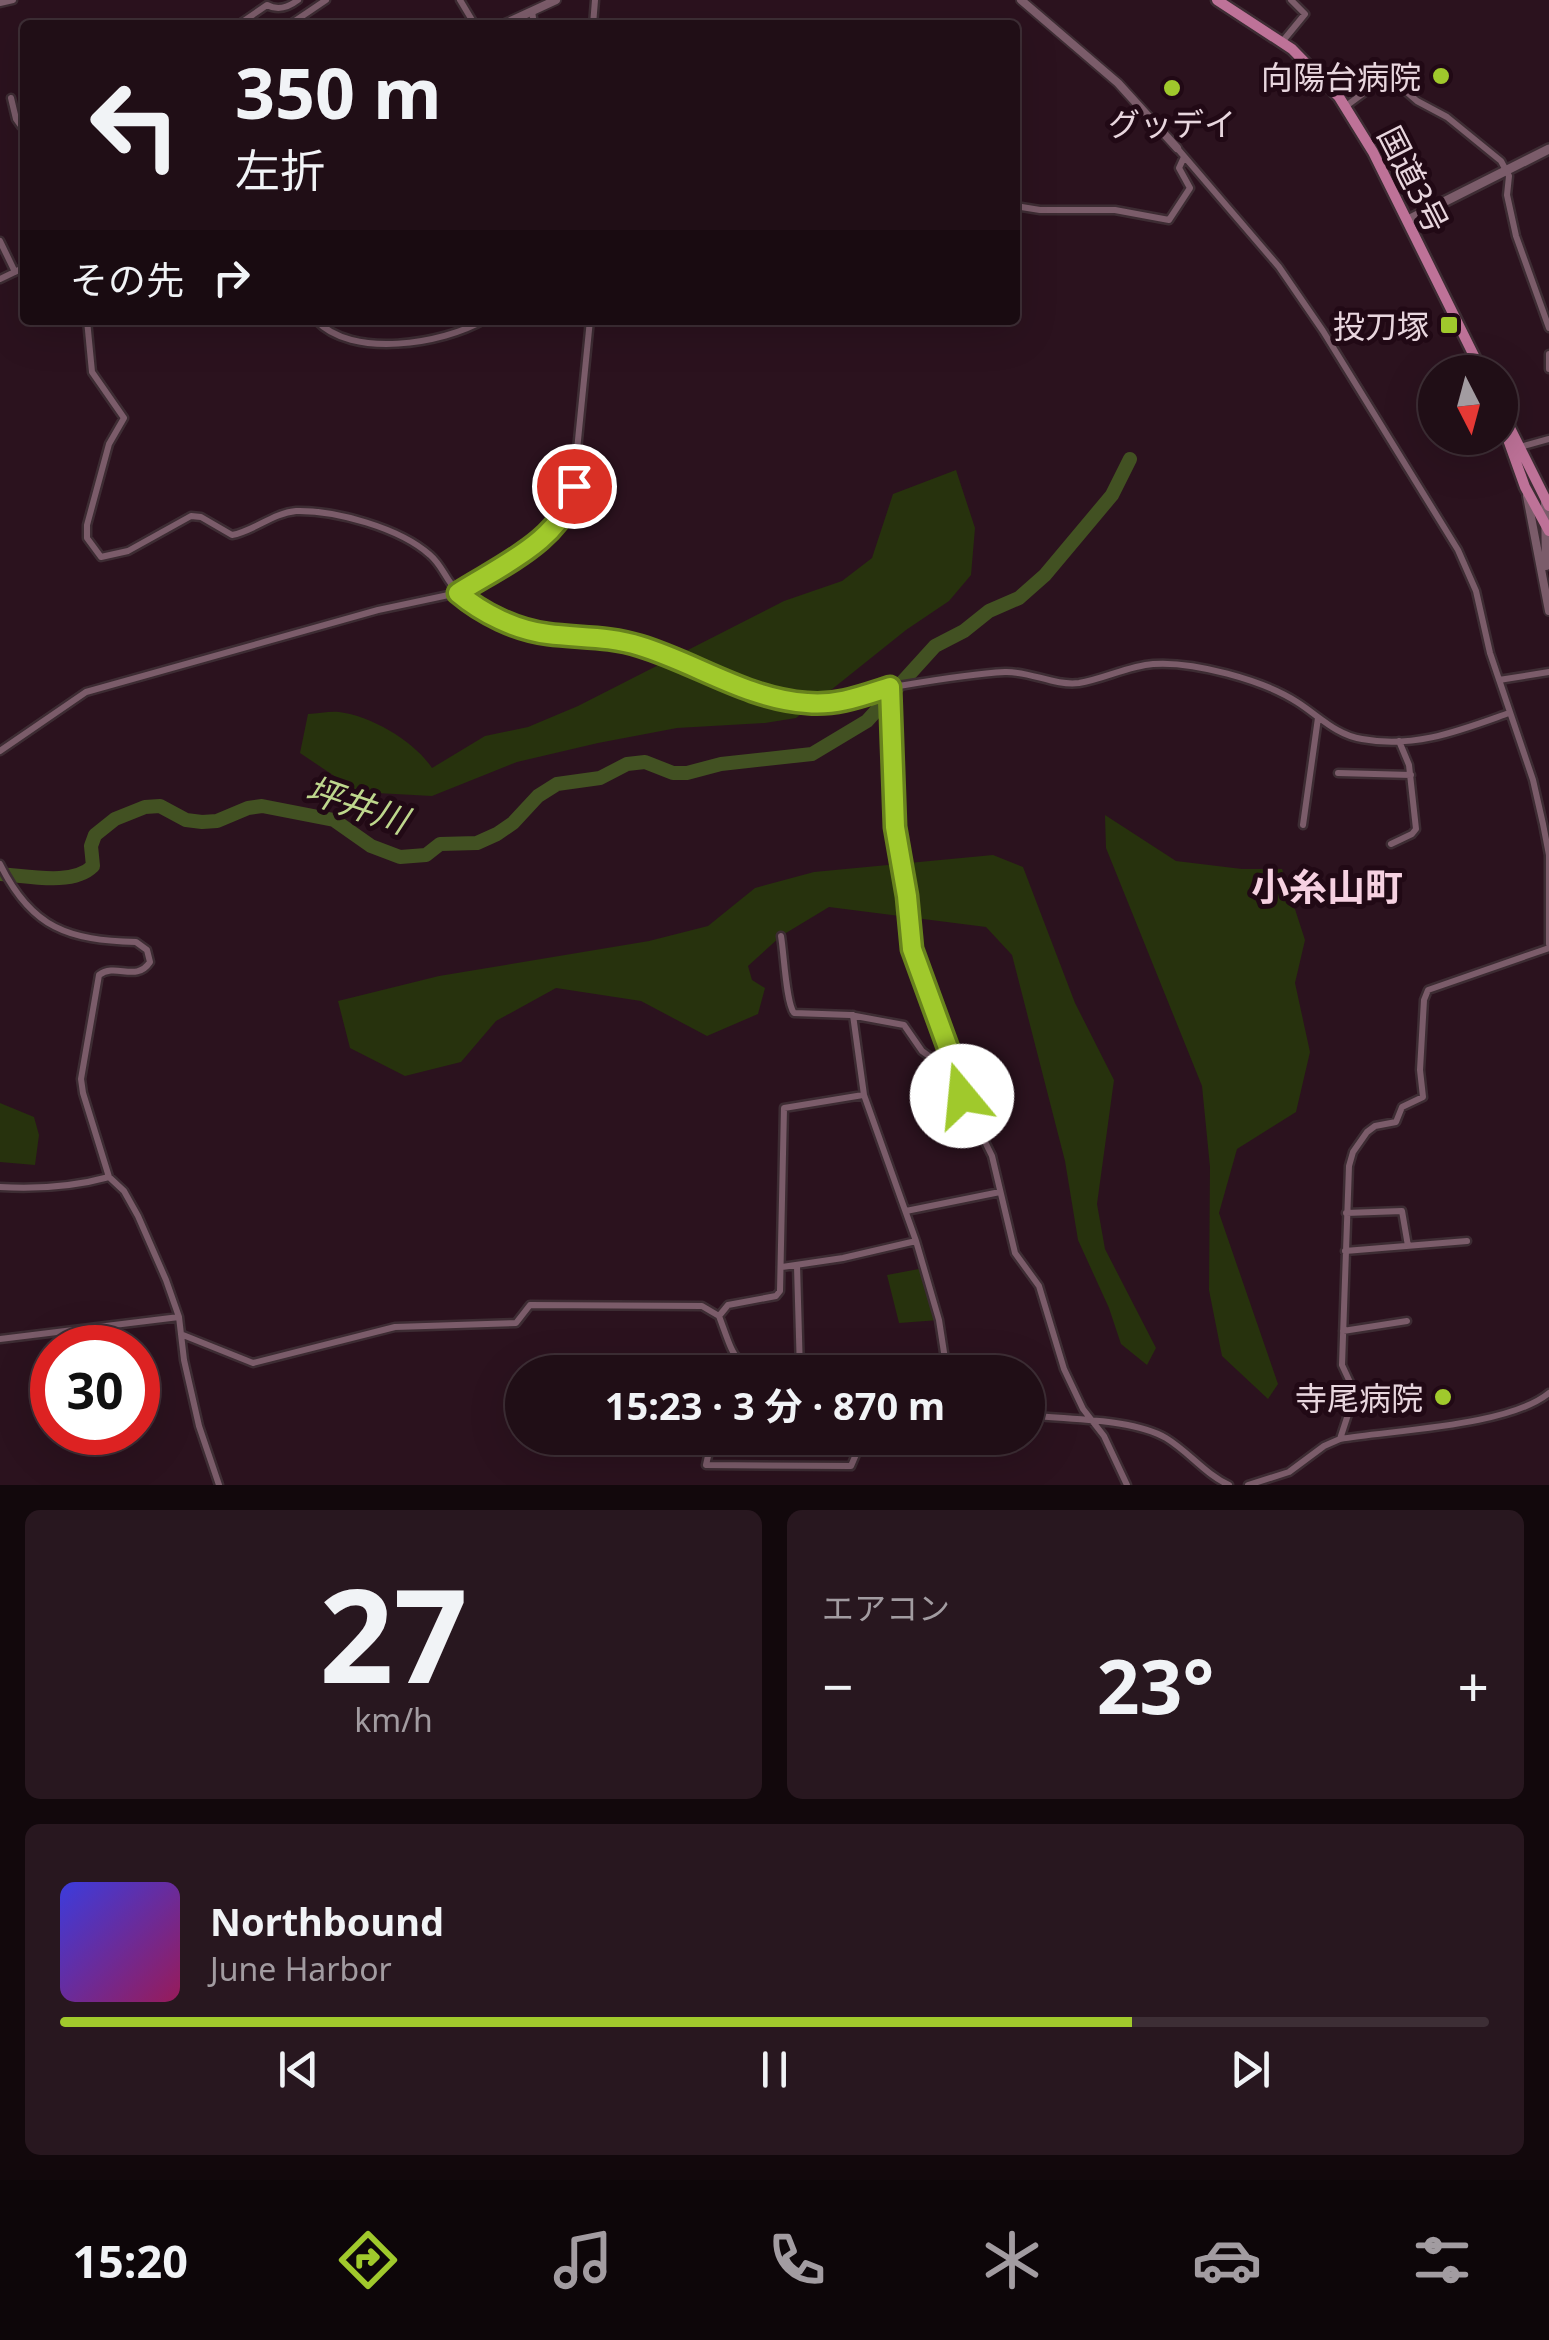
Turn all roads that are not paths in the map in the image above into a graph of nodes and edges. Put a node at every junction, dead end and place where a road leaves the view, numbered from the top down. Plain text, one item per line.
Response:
1 (13, 0) edge
2 (298, 0) edge
3 (326, 0) edge
4 (556, 0) edge
5 (1021, 0) edge
6 (1217, 0) edge
7 (1292, 0) edge
8 (269, 2) edge
9 (0, 3) edge
10 (532, 10) junction
11 (245, 20) edge
12 (296, 20) edge
13 (512, 20) edge
14 (533, 20) edge
15 (1282, 42) junction
16 (11, 98) dead end
17 (1346, 106) junction
18 (20, 123) edge
19 (1177, 148) joint
20 (1549, 149) edge
21 (1184, 157) junction
22 (1506, 170) junction
23 (1020, 207) edge
24 (1408, 220) junction
25 (0, 241) edge
26 (20, 270) edge
27 (15, 272) junction
28 (0, 279) edge
29 (87, 325) edge
30 (323, 325) edge
31 (475, 325) edge
32 (590, 325) edge
33 (1549, 328) edge
34 (1549, 354) edge
35 (1474, 355) edge
36 (1549, 369) edge
37 (1549, 439) edge
38 (1518, 444) edge
39 (1520, 448) junction
40 (1514, 455) edge
41 (1526, 487) junction
42 (1546, 501) edge
43 (1547, 528) edge
44 (1545, 578) junction
45 (458, 593) junction
46 (1549, 612) edge
47 (1549, 672) edge
48 (1498, 680) junction
49 (890, 687) junction
50 (1509, 713) junction
51 (1318, 718) junction
52 (1398, 741) junction
53 (0, 751) edge
54 (1338, 773) dead end
55 (1411, 775) junction
56 (1303, 825) dead end
57 (1391, 844) dead end
58 (1, 866) edge
59 (781, 936) dead end
60 (1549, 946) edge
61 (853, 1016) junction
62 (955, 1076) junction
63 (864, 1095) junction
64 (109, 1177) junction
65 (0, 1187) edge
66 (1000, 1192) junction
67 (906, 1211) junction
68 (1346, 1212) junction
69 (916, 1241) junction
70 (1467, 1241) dead end
71 (1408, 1246) junction
72 (1345, 1251) junction
73 (797, 1266) junction
74 (782, 1267) junction
75 (719, 1316) junction
76 (179, 1318) junction
77 (1407, 1322) dead end
78 (1343, 1332) junction
79 (183, 1335) junction
80 (0, 1339) edge
81 (733, 1355) edge
82 (800, 1355) edge
83 (944, 1355) edge
84 (1549, 1393) edge
85 (1045, 1417) edge
86 (1094, 1423) junction
87 (1340, 1438) junction
88 (708, 1455) edge
89 (855, 1455) edge
90 (219, 1485) edge
91 (1127, 1485) edge
92 (1228, 1485) edge
93 (1248, 1485) edge

1 - 9 street
2 - 8 street
3 - 12 street
4 - 10 street
5 - 19 street
6 - 15 highway, 国道3号
7 - 15 street
8 - 11 street
10 - 13 street
10 - 14 street
15 - 17 highway, 国道3号
16 - 18 street
17 - 22 street
17 - 24 highway, 国道3号
19 - 21 street
20 - 22 main road
21 - 23 street
21 - 48 street
22 - 24 main road
22 - 33 street
24 - 35 highway, 国道3号
25 - 27 street
26 - 27 street
27 - 28 street
29 - 45 street
30 - 31 street
32 - 45 street
34 - 36 street
37 - 39 street
38 - 39 highway
39 - 42 highway
40 - 41 highway
41 - 43 highway
41 - 44 street
42 - 43 street
43 - 44 street
44 - 46 street
45 - 49 street
45 - 53 street
47 - 48 street
48 - 50 street
49 - 51 street
49 - 62 street
50 - 52 street
50 - 60 street
51 - 52 street
51 - 56 street
52 - 55 street
54 - 55 street
55 - 57 street
58 - 64 street
59 - 61 street
60 - 68 street
61 - 62 street
61 - 63 street
62 - 66 street
63 - 67 street
63 - 74 street
64 - 65 street
64 - 76 street
66 - 67 street
66 - 86 street
67 - 69 street
68 - 71 street
68 - 72 street
69 - 73 street
69 - 83 street
70 - 71 street
71 - 72 street
72 - 78 street
73 - 74 street
73 - 82 street
74 - 75 street
75 - 79 street
75 - 81 street
76 - 79 street
76 - 80 street
77 - 78 street
78 - 87 street
79 - 90 street
84 - 87 street
85 - 86 street
86 - 91 street
86 - 92 street
87 - 93 street
88 - 89 street

